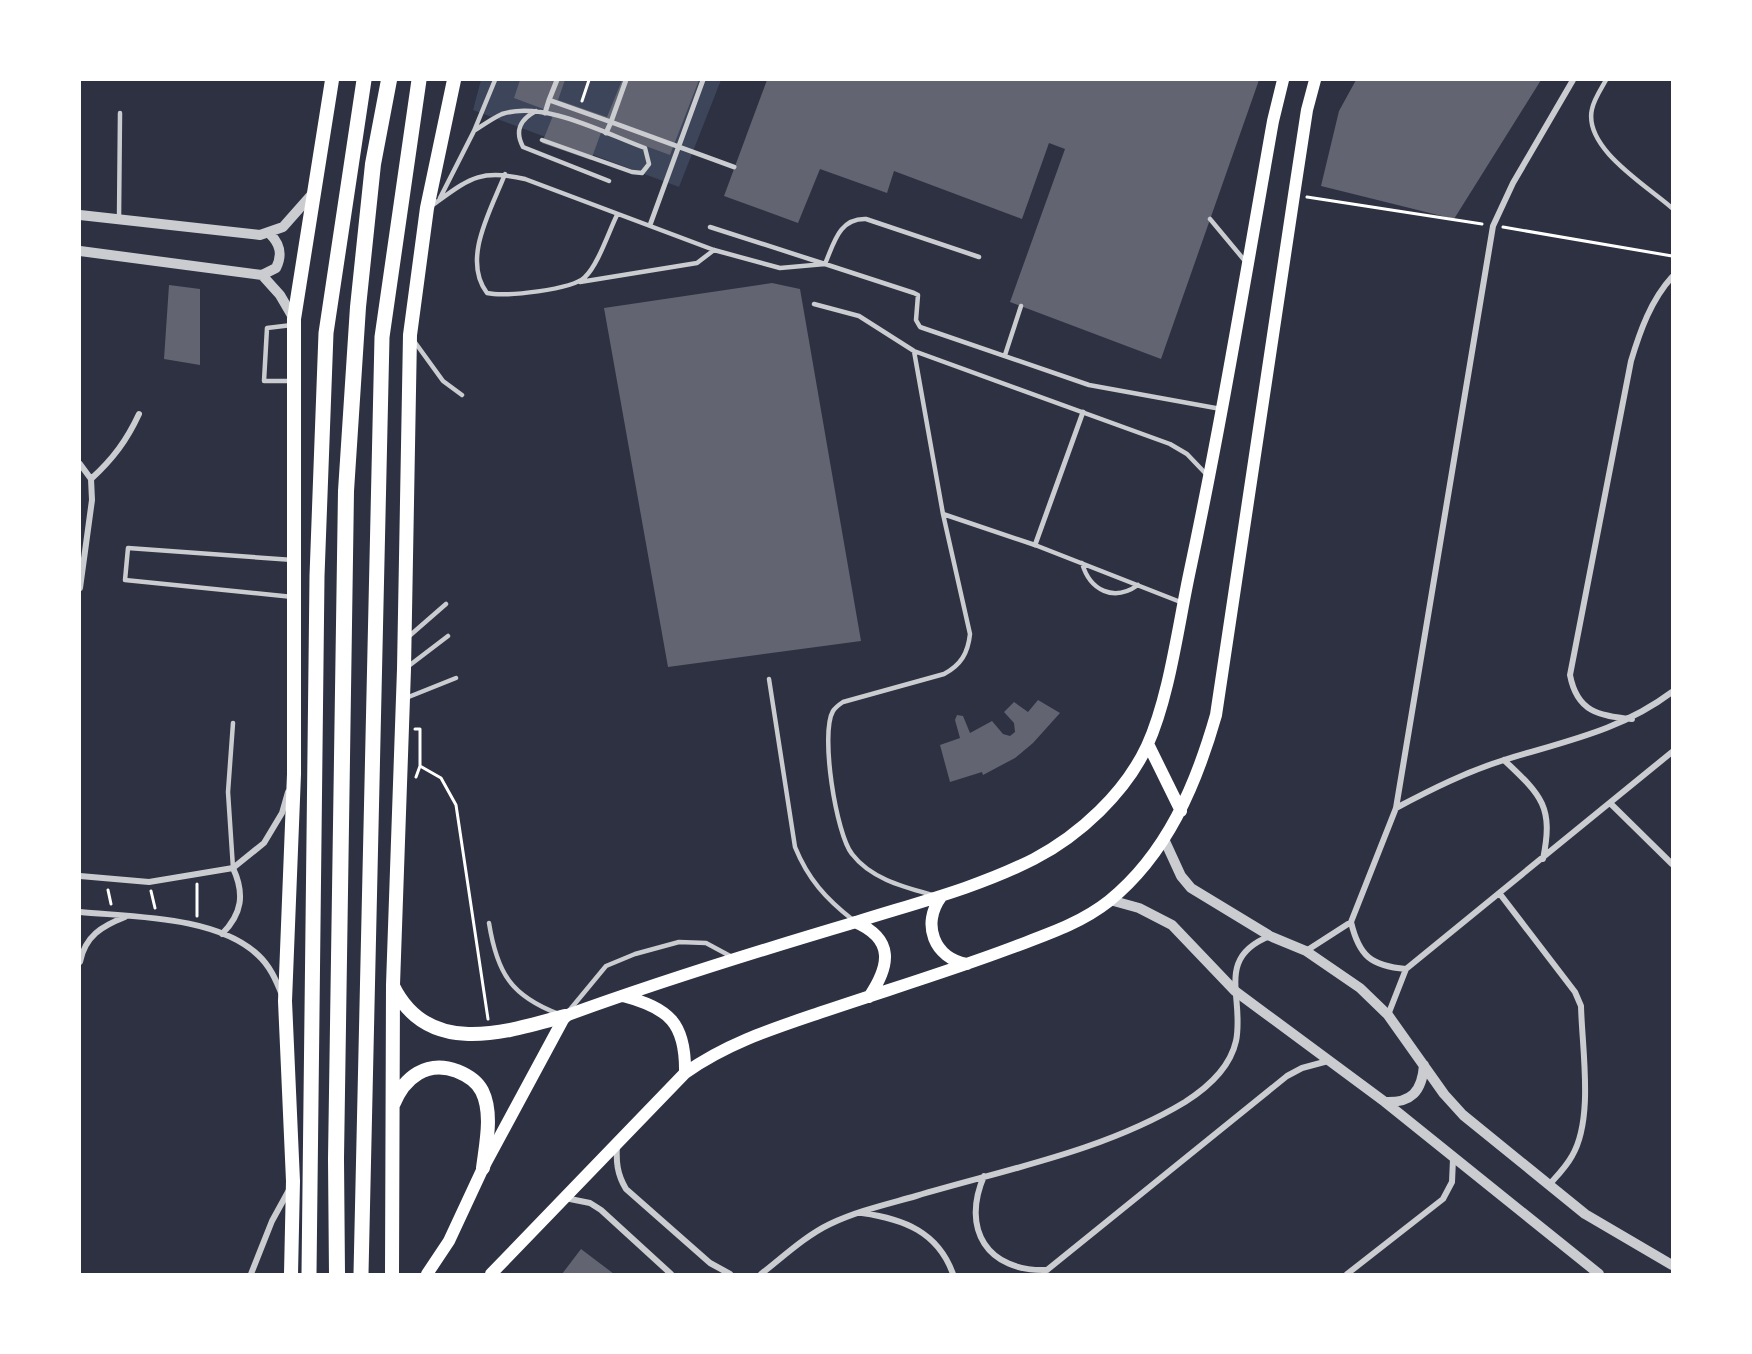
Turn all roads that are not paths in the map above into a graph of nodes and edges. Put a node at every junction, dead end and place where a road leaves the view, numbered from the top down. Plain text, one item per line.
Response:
1 (332, 80) edge
2 (364, 80) edge
3 (389, 80) edge
4 (419, 80) edge
5 (454, 80) edge
6 (494, 80) edge
7 (557, 80) edge
8 (626, 80) edge
9 (703, 80) edge
10 (1283, 80) edge
11 (1315, 80) edge
12 (1573, 80) edge
13 (1606, 80) edge
14 (549, 100) junction
15 (537, 111) junction
16 (120, 113) dead end
17 (545, 113) junction
18 (611, 122) junction
19 (474, 131) junction
20 (606, 133) junction
21 (542, 140) dead end
22 (678, 147) junction
23 (734, 167) dead end
24 (505, 174) junction
25 (609, 181) dead end
26 (314, 192) junction
27 (433, 204) junction
28 (1672, 208) edge
29 (80, 215) edge
30 (616, 215) junction
31 (1210, 219) dead end
32 (119, 220) junction
33 (650, 225) junction
34 (710, 227) dead end
35 (270, 234) junction
36 (714, 250) junction
37 (80, 251) edge
38 (979, 257) dead end
39 (1247, 263) junction
40 (825, 264) junction
41 (262, 275) junction
42 (1672, 276) edge
43 (578, 282) junction
44 (814, 304) dead end
45 (1021, 306) dead end
46 (294, 322) junction
47 (410, 335) junction
48 (914, 351) junction
49 (1005, 355) junction
50 (295, 381) junction
51 (462, 395) dead end
52 (1221, 409) junction
53 (1083, 412) junction
54 (139, 414) dead end
55 (80, 464) edge
56 (1209, 478) junction
57 (92, 479) junction
58 (943, 514) junction
59 (1035, 545) junction
60 (296, 560) junction
61 (1082, 563) junction
62 (1138, 585) junction
63 (80, 588) edge
64 (296, 597) junction
65 (1183, 603) junction
66 (446, 604) dead end
67 (448, 636) dead end
68 (405, 639) junction
69 (404, 669) junction
70 (456, 678) dead end
71 (769, 680) dead end
72 (1672, 692) edge
73 (403, 699) junction
74 (1632, 719) junction
75 (232, 723) dead end
76 (1148, 744) junction
77 (1672, 752) edge
78 (1504, 760) junction
79 (294, 774) junction
80 (1610, 803) junction
81 (1396, 808) junction
82 (1180, 812) junction
83 (1164, 839) junction
84 (1543, 860) junction
85 (1672, 864) edge
86 (232, 868) junction
87 (80, 876) edge
88 (1500, 894) junction
89 (941, 897) junction
90 (1110, 900) junction
91 (80, 912) edge
92 (125, 917) junction
93 (855, 922) junction
94 (1350, 922) junction
95 (489, 923) dead end
96 (222, 934) junction
97 (1270, 936) junction
98 (1306, 951) junction
99 (736, 959) junction
100 (80, 962) edge
101 (968, 964) junction
102 (1406, 969) junction
103 (393, 985) junction
104 (1235, 991) junction
105 (622, 996) junction
106 (869, 997) junction
107 (285, 1001) junction
108 (1388, 1015) junction
109 (565, 1016) junction
110 (1328, 1061) junction
111 (1424, 1065) junction
112 (685, 1073) junction
113 (1385, 1102) junction
114 (391, 1113) junction
115 (617, 1143) junction
116 (1453, 1159) junction
117 (483, 1168) junction
118 (984, 1176) junction
119 (293, 1181) junction
120 (1549, 1185) junction
121 (564, 1198) junction
122 (859, 1213) junction
123 (1672, 1265) edge
124 (1044, 1272) edge
125 (251, 1275) edge
126 (291, 1275) edge
127 (309, 1275) edge
128 (337, 1275) edge
129 (361, 1275) edge
130 (392, 1275) edge
131 (427, 1275) edge
132 (491, 1275) edge
133 (671, 1275) edge
134 (730, 1275) edge
135 (761, 1275) edge
136 (953, 1275) edge
137 (1347, 1275) edge
138 (1599, 1275) edge

1 - 26 main road
2 - 127 highway
3 - 128 highway
4 - 129 highway
5 - 27 main road
6 - 19 lane
7 - 14 street
8 - 18 street
9 - 22 street
10 - 39 main road
11 - 82 main road
12 - 81 street
13 - 28 lane
14 - 17 street
14 - 18 street
15 - 17 lane
15 - 19 lane
15 - 25 lane
16 - 32 lane
17 - 20 lane
18 - 20 street
18 - 22 street
19 - 27 lane
20 - 21 lane
22 - 23 street
22 - 33 street
24 - 27 lane
24 - 30 lane
24 - 43 lane
26 - 35 street
26 - 46 main road
27 - 47 main road
29 - 32 street
30 - 33 lane
30 - 43 lane
31 - 39 lane
32 - 35 street
33 - 36 lane
34 - 40 lane
35 - 41 street
36 - 40 lane
36 - 43 lane
37 - 41 street
38 - 40 lane
39 - 52 main road
40 - 49 lane
41 - 46 street
42 - 74 street
44 - 48 lane
45 - 49 lane
46 - 50 main road
46 - 50 lane
47 - 51 lane
47 - 68 main road
48 - 53 lane
48 - 58 lane
49 - 52 lane
50 - 60 main road
52 - 56 main road
53 - 56 lane
53 - 59 street
54 - 57 street
55 - 57 street
56 - 65 main road
57 - 63 street
58 - 59 lane
58 - 89 lane
59 - 61 lane
60 - 64 main road
60 - 64 lane
61 - 62 lane
61 - 62 lane
62 - 65 lane
64 - 79 main road
65 - 76 main road
66 - 68 lane
67 - 69 lane
68 - 69 main road
69 - 73 main road
70 - 73 lane
71 - 93 lane
72 - 74 street
73 - 103 main road
74 - 78 street
75 - 86 lane
76 - 82 main road
76 - 89 main road
77 - 80 street
78 - 81 street
78 - 84 street
79 - 86 street
79 - 107 main road
80 - 84 street
80 - 85 street
81 - 94 street
82 - 83 main road
83 - 90 main road
83 - 97 street
84 - 88 street
86 - 87 street
86 - 96 street
88 - 102 street
88 - 120 street
89 - 93 main road
89 - 101 main road
90 - 101 main road
90 - 104 street
91 - 92 street
92 - 96 street
92 - 100 street
93 - 99 main road
93 - 106 main road
94 - 98 street
94 - 102 street
95 - 109 lane
96 - 107 street
97 - 98 street
97 - 104 street
98 - 108 street
99 - 105 main road
99 - 109 lane
101 - 106 main road
102 - 108 street
103 - 109 main road
103 - 114 main road
104 - 110 street
104 - 118 street
105 - 109 main road
105 - 112 main road
106 - 112 main road
107 - 119 main road
108 - 111 street
109 - 117 main road
110 - 113 street
110 - 124 street
111 - 113 street
111 - 120 street
112 - 115 main road
113 - 116 street
114 - 117 main road
114 - 130 main road
115 - 121 main road
115 - 134 street
116 - 137 street
116 - 138 street
117 - 131 main road
118 - 122 street
118 - 124 street
119 - 125 street
119 - 126 main road
120 - 123 street
121 - 132 main road
121 - 133 street
122 - 135 street
122 - 136 street

